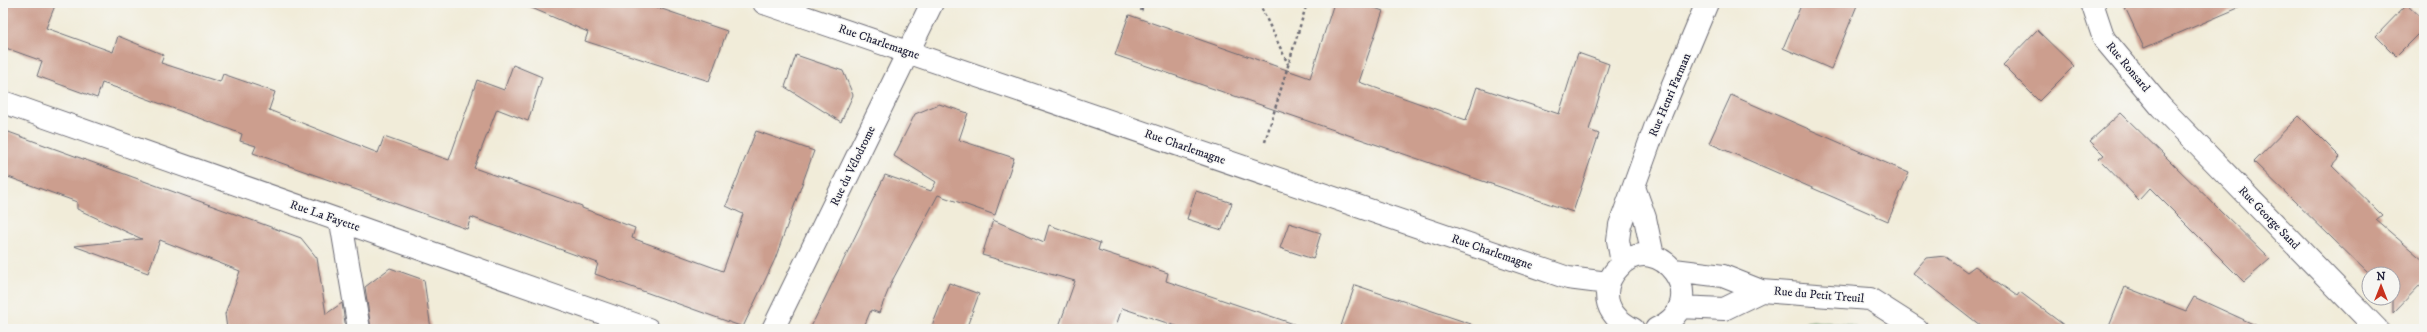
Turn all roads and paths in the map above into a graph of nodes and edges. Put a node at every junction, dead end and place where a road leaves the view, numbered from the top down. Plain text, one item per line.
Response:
1 (764, 3) edge
2 (932, 3) edge
3 (1144, 3) edge
4 (1260, 3) edge
5 (1307, 3) edge
6 (1707, 3) edge
7 (2092, 3) edge
8 (1141, 11) dead end
9 (908, 51) junction
10 (1288, 64) junction
11 (3, 102) edge
12 (2160, 107) joint
13 (1256, 172) junction
14 (1634, 187) junction
15 (341, 222) junction
16 (1653, 256) junction
17 (1622, 263) junction
18 (1674, 270) junction
19 (1608, 284) junction
20 (1761, 290) junction
21 (1680, 307) junction
22 (1627, 328) edge
23 (1662, 328) edge
24 (359, 329) edge
25 (648, 329) edge
26 (773, 329) edge
27 (1918, 329) edge
28 (2377, 329) edge

1 - 9 street, Rue Charlemagne
2 - 9 street, Rue du Vélodrome
3 - 8 path
4 - 10 path
5 - 10 path
6 - 14 street, Rue Henri Farman
7 - 12 street, Rue Ronsard
9 - 13 street, Rue Charlemagne
9 - 26 street, Rue du Vélodrome
10 - 13 path
11 - 15 street, Rue La Fayette
12 - 28 street, Rue George Sand
13 - 19 street, Rue Charlemagne
14 - 16 street
14 - 17 street, Rue Henri Farman
15 - 24 street
15 - 25 street, Rue La Fayette
16 - 17 street
16 - 18 street
17 - 19 street
18 - 20 street, Rue du Petit Treuil
18 - 21 street
19 - 22 street
20 - 21 street, Rue du Petit Treuil
20 - 27 street, Rue du Petit Treuil
21 - 23 street

